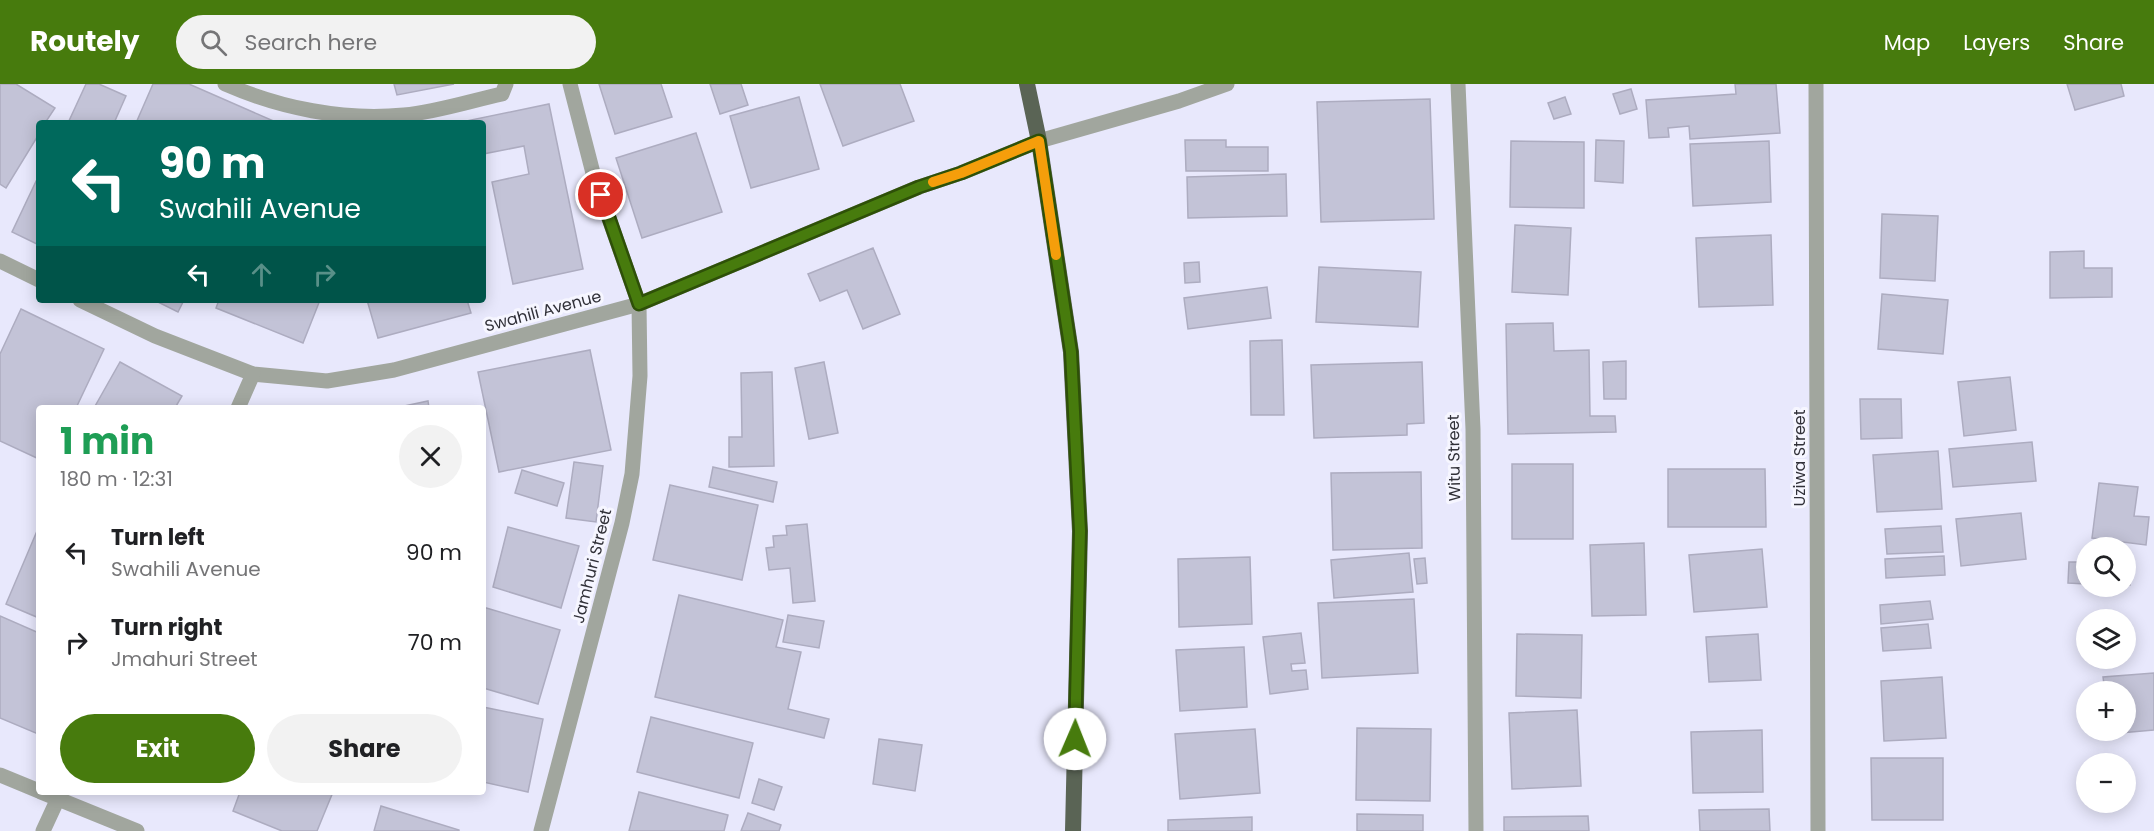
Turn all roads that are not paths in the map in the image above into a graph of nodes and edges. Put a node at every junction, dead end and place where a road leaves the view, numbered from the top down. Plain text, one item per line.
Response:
1 (225, 84) edge
2 (506, 84) edge
3 (570, 84) edge
4 (1027, 84) edge
5 (1227, 84) edge
6 (1458, 84) edge
7 (1816, 84) edge
8 (1039, 141) junction
9 (0, 261) edge
10 (36, 279) edge
11 (86, 303) edge
12 (639, 304) junction
13 (253, 374) junction
14 (239, 405) edge
15 (0, 775) edge
16 (36, 790) edge
17 (59, 796) edge
18 (43, 831) edge
19 (137, 831) edge
20 (541, 831) edge
21 (1073, 831) edge
22 (1476, 831) edge
23 (1818, 831) edge

1 - 2 street
3 - 12 street, Jamhuri Street
4 - 8 highway
5 - 8 street, Swahili Avenue
6 - 22 street, Witu Street
7 - 23 street, Uziwa Street
8 - 12 street, Swahili Avenue
8 - 21 highway
9 - 10 street
11 - 13 street, Swahili Avenue
12 - 13 street, Swahili Avenue
12 - 20 street, Jamhuri Street
13 - 14 street
15 - 16 street
17 - 18 street
17 - 19 street

